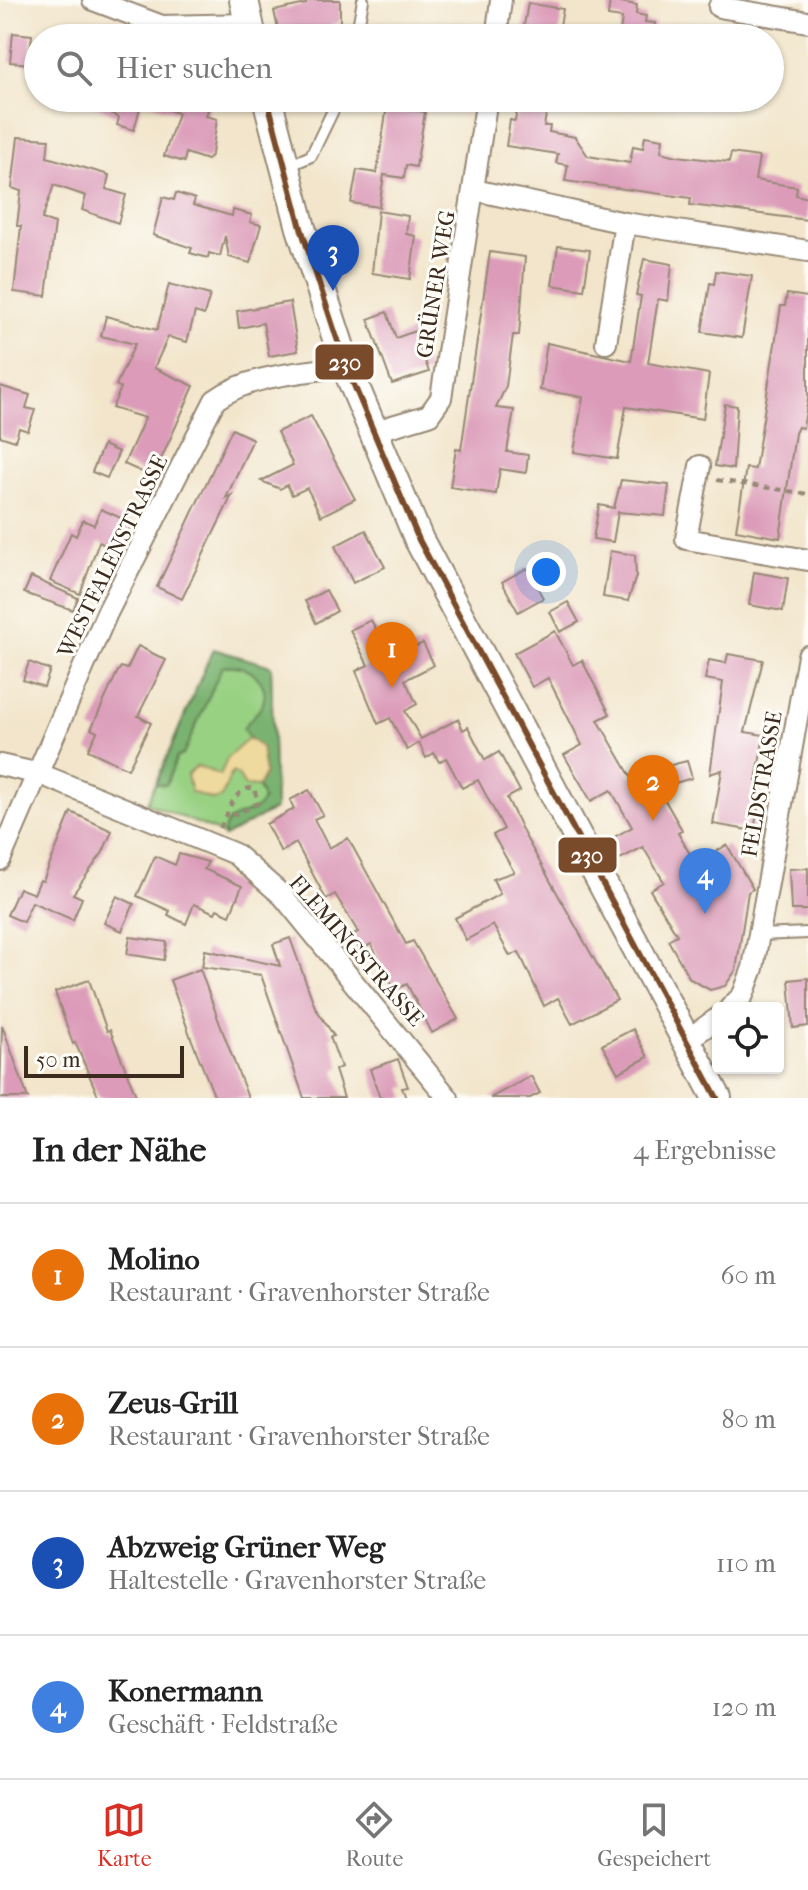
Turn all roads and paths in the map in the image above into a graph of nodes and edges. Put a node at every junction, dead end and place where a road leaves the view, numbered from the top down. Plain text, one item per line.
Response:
1 (93, 0) edge
2 (363, 0) edge
3 (501, 0) edge
4 (719, 7) dead end
5 (248, 21) edge
6 (808, 22) edge
7 (157, 24) edge
8 (196, 24) edge
9 (359, 24) edge
10 (498, 24) edge
11 (270, 112) edge
12 (332, 112) edge
13 (485, 112) edge
14 (284, 168) junction
15 (474, 190) junction
16 (625, 223) junction
17 (808, 251) edge
18 (606, 343) dead end
19 (346, 366) junction
20 (372, 432) junction
21 (699, 471) joint
22 (808, 494) edge
23 (808, 560) edge
24 (808, 656) edge
25 (804, 701) edge
26 (0, 765) edge
27 (40, 774) junction
28 (227, 814) junction
29 (214, 845) junction
30 (0, 860) edge
31 (808, 933) edge
32 (759, 935) junction
33 (736, 1002) edge
34 (712, 1022) edge
35 (687, 1040) junction
36 (448, 1098) edge
37 (717, 1098) edge

1 - 7 street
2 - 9 lane
3 - 10 street
4 - 6 street
5 - 8 street
11 - 14 main road
12 - 14 lane
13 - 15 street, GRÜNER WEG
14 - 19 main road
15 - 16 street
15 - 20 street, GRÜNER WEG
16 - 17 street
16 - 18 street
19 - 20 main road
19 - 27 street, WESTFALENSTRASSE
20 - 35 main road
21 - 22 path
21 - 23 street
24 - 25 street, FELDSTRASSE
25 - 32 street, FELDSTRASSE
26 - 27 street, FLEMINGSTRASSE
27 - 29 street, FLEMINGSTRASSE
27 - 30 street, WESTFALENSTRASSE
28 - 28 path
28 - 29 path
29 - 36 street, FLEMINGSTRASSE
31 - 32 lane
32 - 33 street, FELDSTRASSE
34 - 35 street
35 - 37 main road

